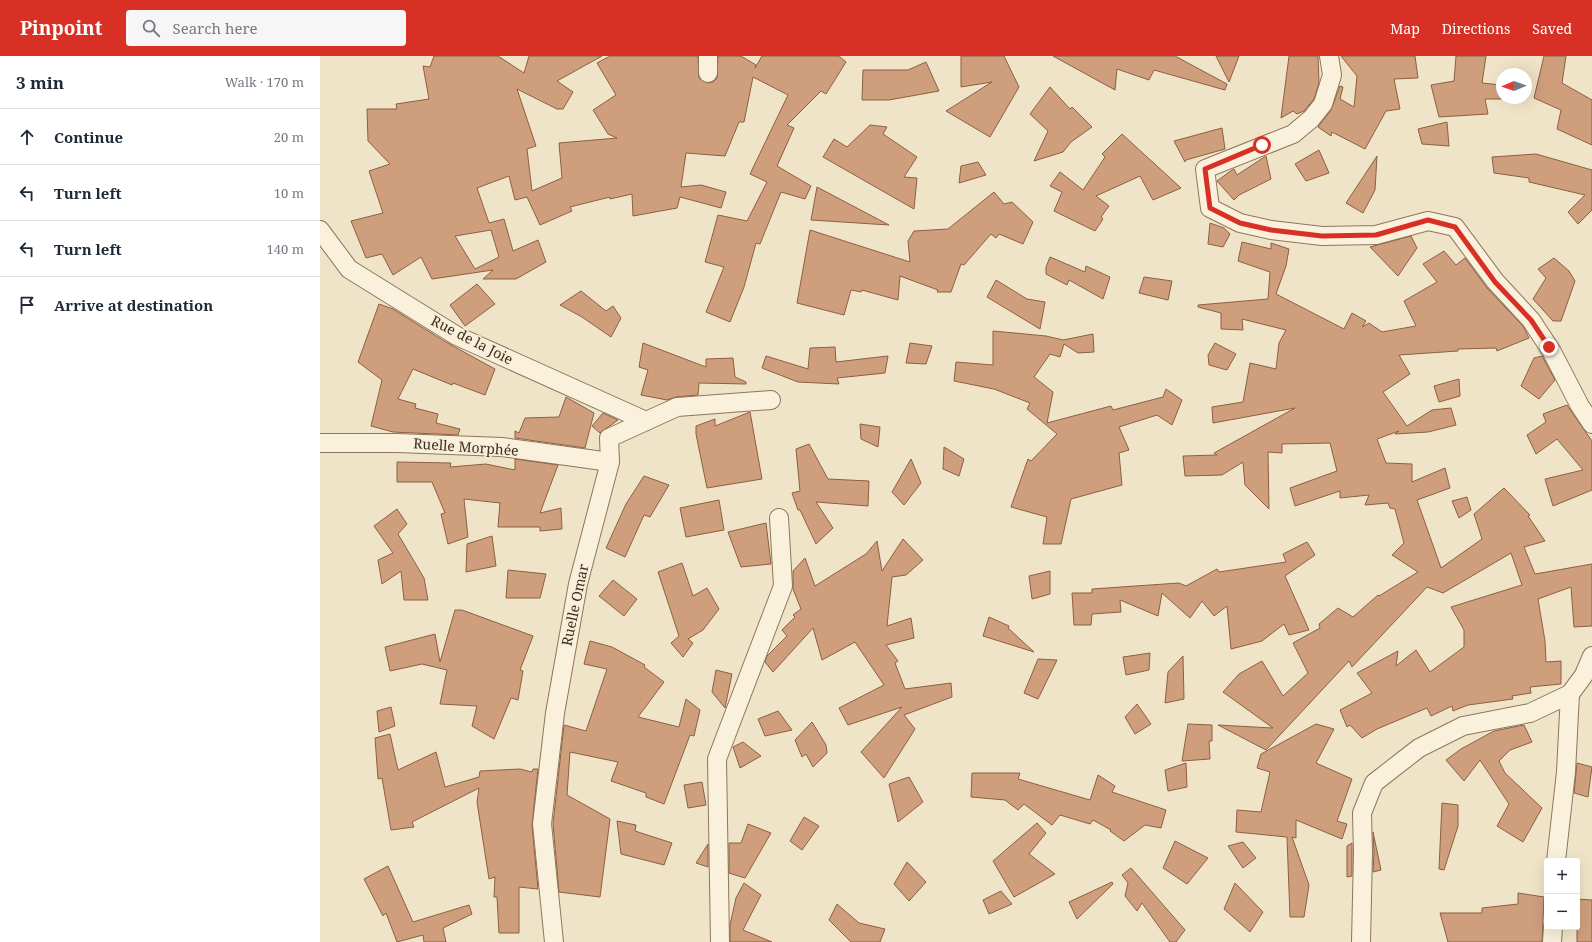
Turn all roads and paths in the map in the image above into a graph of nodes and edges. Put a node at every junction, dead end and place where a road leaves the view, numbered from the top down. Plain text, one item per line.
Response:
1 (1329, 56) edge
2 (320, 230) edge
3 (771, 400) dead end
4 (646, 421) junction
5 (1592, 424) edge
6 (320, 443) edge
7 (610, 462) junction
8 (779, 518) dead end
9 (1592, 656) edge
10 (1570, 694) junction
11 (1556, 858) edge
12 (1552, 930) edge
13 (554, 942) edge
14 (720, 942) edge
15 (1361, 942) edge
16 (1552, 942) edge

1 - 5 street
2 - 4 street, Rue de la Joie
3 - 4 street, Ruelle Omar
4 - 7 street, Ruelle Omar
6 - 7 street, Ruelle Morphée
7 - 13 street, Ruelle Omar
8 - 14 street
9 - 10 street
10 - 11 street
10 - 15 street
12 - 16 street

